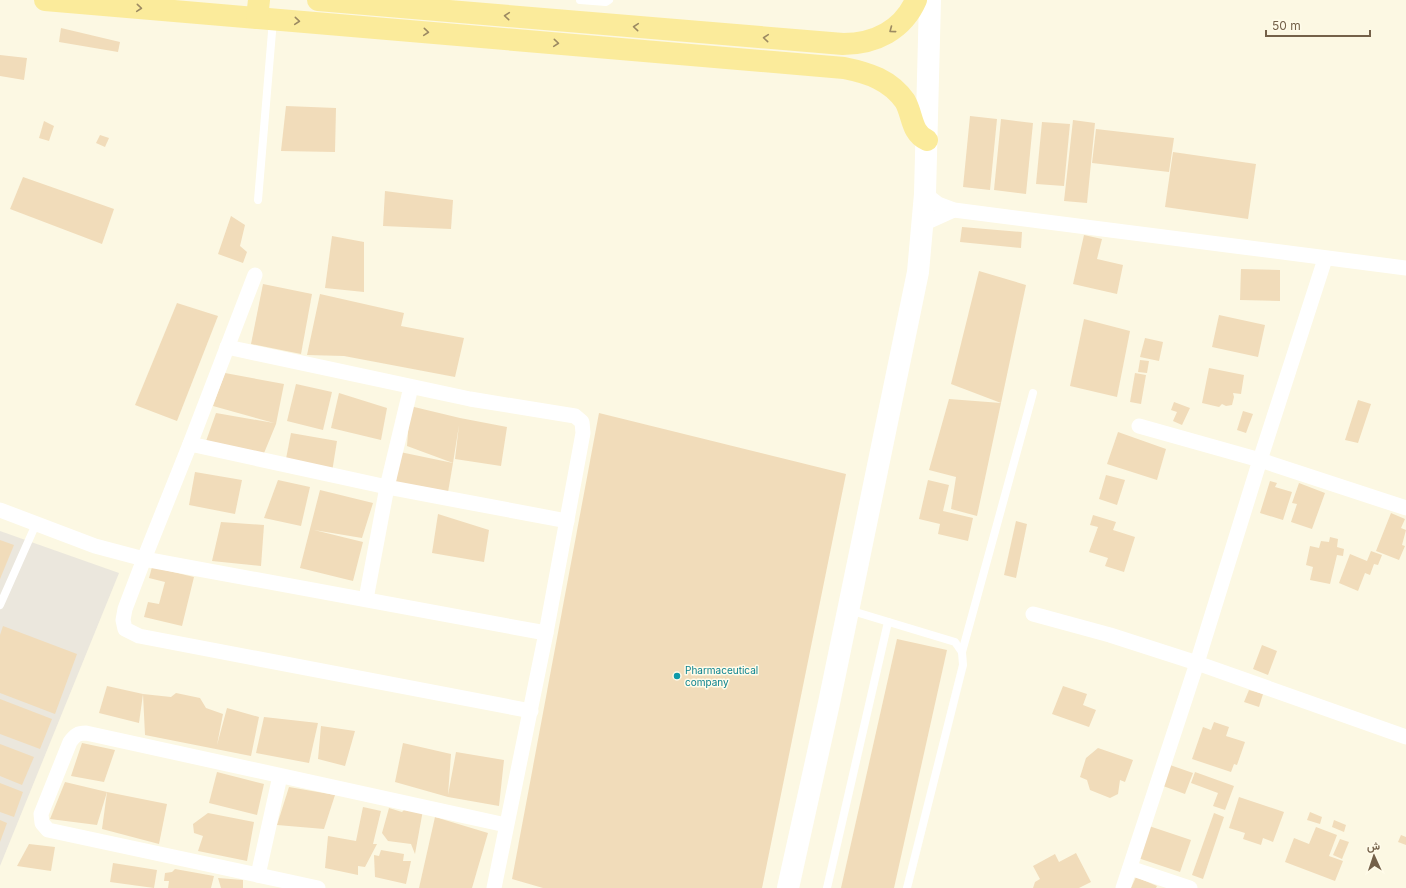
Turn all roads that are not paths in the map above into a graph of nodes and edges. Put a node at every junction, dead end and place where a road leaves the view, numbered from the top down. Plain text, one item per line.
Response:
1 (45, 0) edge
2 (318, 0) edge
3 (580, 0) edge
4 (609, 0) edge
5 (916, 0) edge
6 (930, 0) edge
7 (263, 12) edge
8 (927, 140) junction
9 (925, 194) junction
10 (258, 200) dead end
11 (954, 210) junction
12 (924, 224) junction
13 (1325, 259) junction
14 (1406, 268) edge
15 (255, 275) dead end
16 (227, 347) junction
17 (411, 387) junction
18 (1034, 393) dead end
19 (1139, 426) dead end
20 (190, 444) junction
21 (1260, 460) junction
22 (386, 487) junction
23 (1406, 508) edge
24 (0, 510) edge
25 (567, 521) junction
26 (36, 524) junction
27 (144, 559) junction
28 (366, 599) junction
29 (0, 605) edge
30 (848, 610) junction
31 (1033, 614) dead end
32 (888, 622) junction
33 (546, 632) junction
34 (962, 652) junction
35 (1197, 663) junction
36 (531, 711) junction
37 (1406, 737) edge
38 (280, 776) junction
39 (506, 825) junction
40 (1130, 868) junction
41 (258, 875) junction
42 (496, 887) edge
43 (318, 888) edge
44 (788, 888) edge
45 (827, 888) edge
46 (907, 888) edge
47 (1123, 888) edge
48 (1190, 888) edge

1 -> 7 main road
5 -> 2 main road
3 - 4 lane
6 - 8 street
7 -> 8 main road
7 - 10 lane
8 - 9 street
9 - 11 street
9 - 12 street
11 - 12 street
11 - 13 street
12 - 30 street
13 - 14 street
13 - 21 street
15 - 16 street
16 - 17 street
16 - 20 street
17 - 22 street
17 - 25 street
18 - 34 lane
19 - 21 street
20 - 22 street
20 - 27 street
21 - 23 street
21 - 35 street
22 - 25 street
22 - 28 street
24 - 26 street
25 - 33 street
26 - 27 street
26 - 29 lane
27 - 28 street
27 - 36 street
28 - 33 street
30 - 32 lane
30 - 44 street
31 - 35 street
32 - 34 lane
32 - 45 lane
33 - 36 street
34 - 46 lane
35 - 37 street
35 - 40 street
36 - 39 street
38 - 39 street
38 - 41 street
38 - 41 street
39 - 42 street
40 - 47 street
40 - 48 street
41 - 43 street

